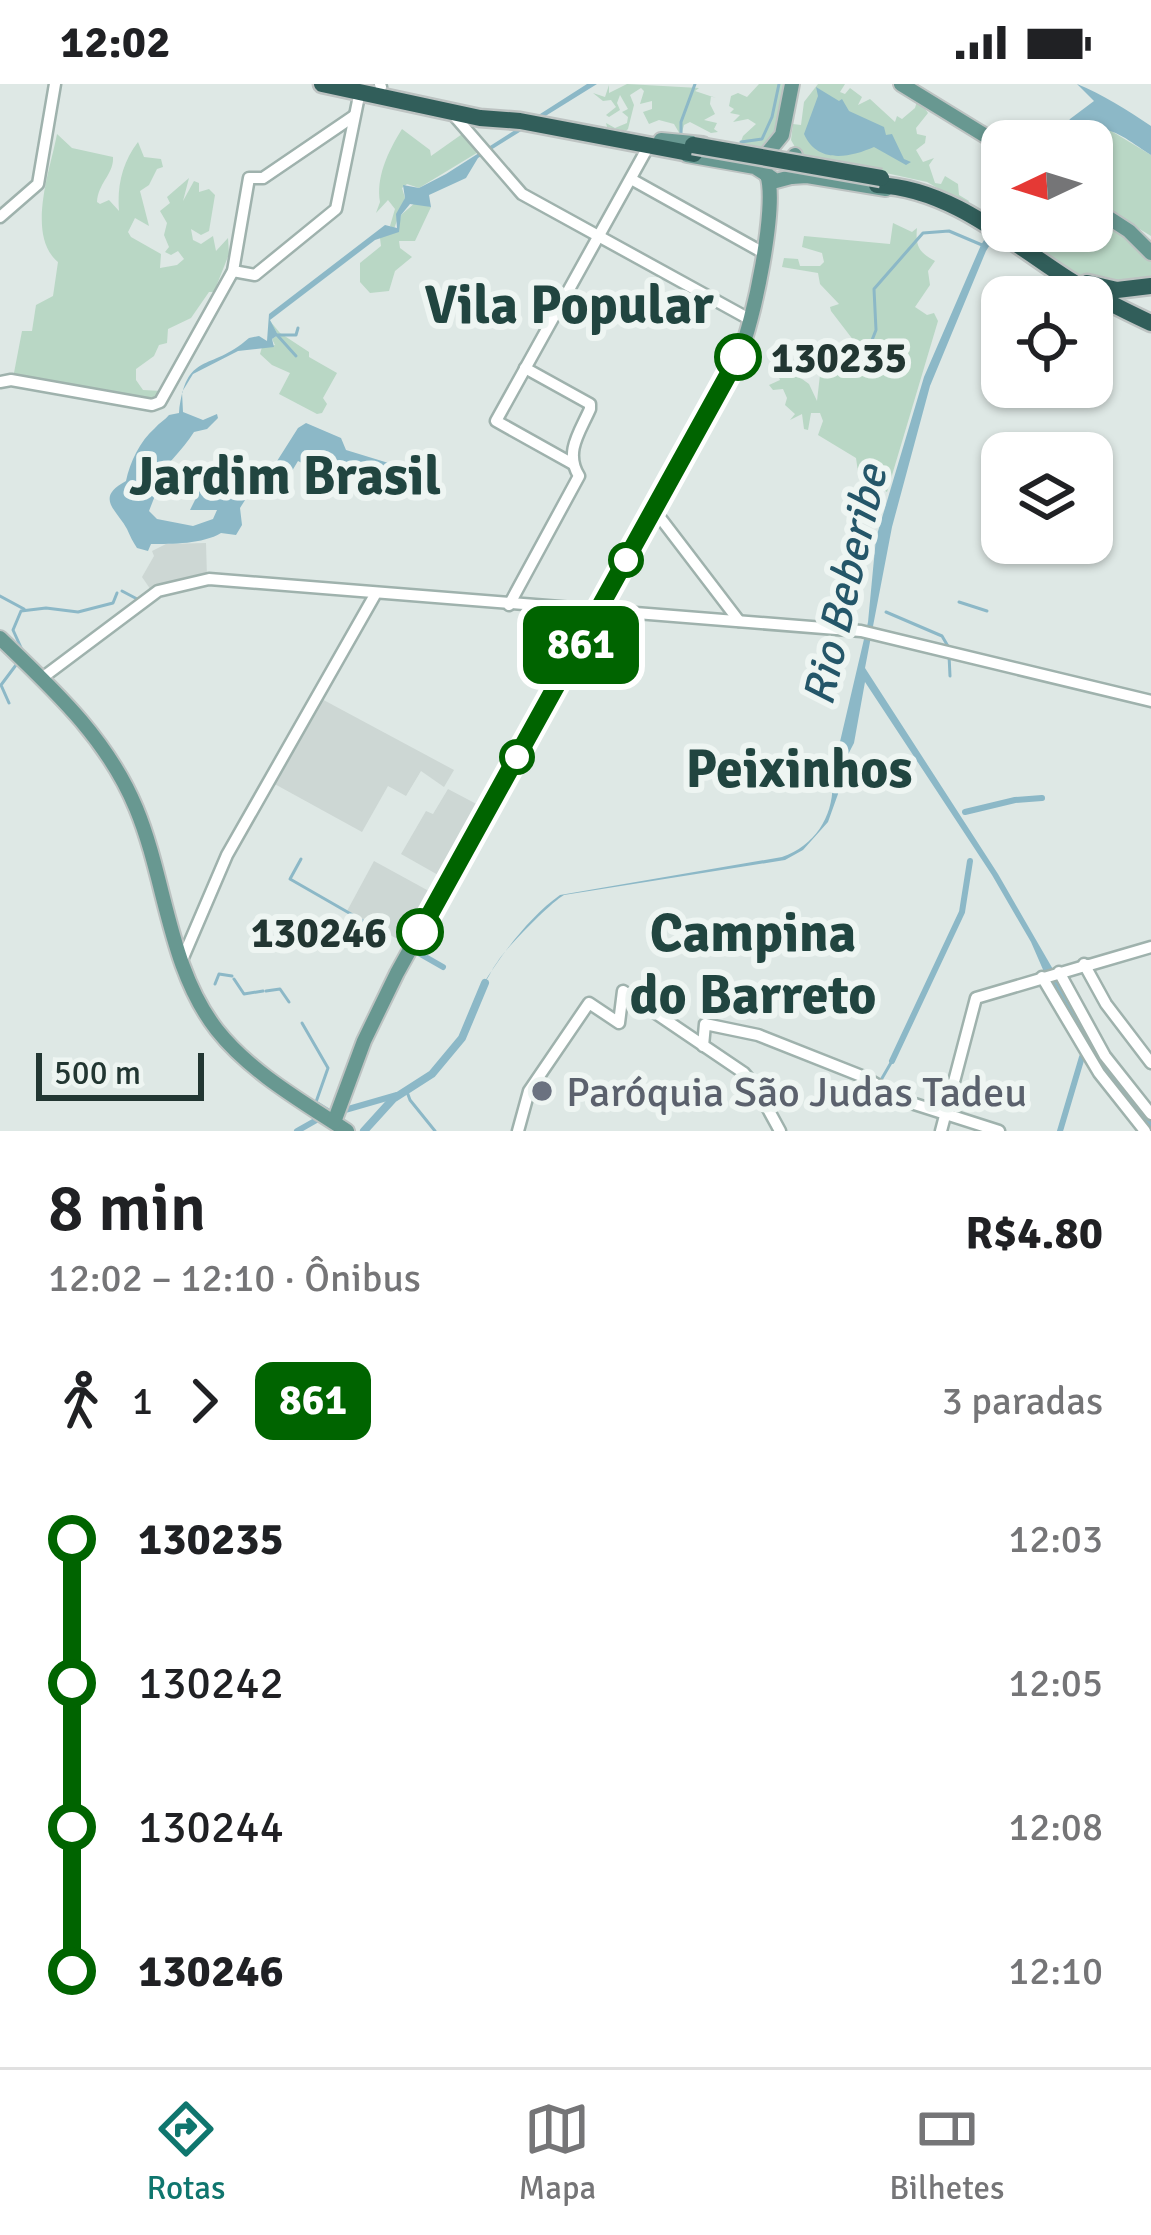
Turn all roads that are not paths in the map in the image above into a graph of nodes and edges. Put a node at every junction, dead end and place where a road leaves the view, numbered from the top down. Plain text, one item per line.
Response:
1 (55, 84) edge
2 (322, 84) edge
3 (794, 84) edge
4 (904, 84) edge
5 (372, 86) edge
6 (448, 110) junction
7 (354, 116) junction
8 (532, 121) junction
9 (981, 131) edge
10 (660, 146) junction
11 (781, 150) junction
12 (766, 174) junction
13 (631, 178) junction
14 (789, 179) junction
15 (912, 187) junction
16 (1113, 216) edge
17 (0, 217) edge
18 (1113, 219) edge
19 (981, 220) edge
20 (599, 236) junction
21 (1151, 238) edge
22 (762, 252) junction
23 (1031, 252) edge
24 (1037, 252) edge
25 (1151, 253) edge
26 (232, 271) junction
27 (1149, 287) edge
28 (751, 320) junction
29 (1143, 320) edge
30 (525, 368) junction
31 (3, 381) edge
32 (567, 461) junction
33 (656, 512) junction
34 (376, 593) junction
35 (509, 605) junction
36 (601, 612) junction
37 (733, 618) junction
38 (0, 638) edge
39 (49, 678) junction
40 (1151, 701) edge
41 (1151, 947) edge
42 (182, 960) junction
43 (1086, 966) junction
44 (1051, 976) junction
45 (703, 1046) junction
46 (1151, 1063) edge
47 (351, 1079) junction
48 (1151, 1114) edge
49 (334, 1116) edge
50 (946, 1116) junction
51 (518, 1131) edge
52 (781, 1131) edge
53 (941, 1131) edge
54 (998, 1131) edge
55 (1145, 1131) edge

1 - 17 street
2 - 5 highway
3 - 11 main road
4 - 9 main road
5 - 6 highway
5 - 7 street
5 - 8 highway
6 - 8 highway
6 - 20 street
7 - 26 street
7 - 26 street
8 - 10 highway
10 - 11 main road
10 - 12 main road
10 - 13 street
10 - 15 highway, bridge
11 - 12 main road
11 - 14 main road
11 - 15 main road
12 - 14 main road
12 - 22 main road
13 - 20 street
13 - 22 street
14 - 15 main road
14 - 33 main road
15 - 19 highway
16 - 21 main road
18 - 25 main road
20 - 28 street
20 - 30 street
22 - 28 main road
23 - 29 highway
24 - 27 highway
26 - 31 street
27 - 29 highway
28 - 33 main road
30 - 32 street
30 - 32 street
32 - 35 street
33 - 36 main road
33 - 37 street
34 - 35 street
34 - 39 street
34 - 42 street
35 - 36 street
36 - 37 street
36 - 47 main road
36 - 47 main road
37 - 40 street
38 - 39 main road
39 - 42 main road
41 - 43 street
42 - 49 main road
43 - 44 street
43 - 46 street
44 - 48 street
44 - 50 street
44 - 55 street
45 - 50 street
45 - 51 street
45 - 52 street
47 - 49 main road
50 - 53 street
50 - 54 street

